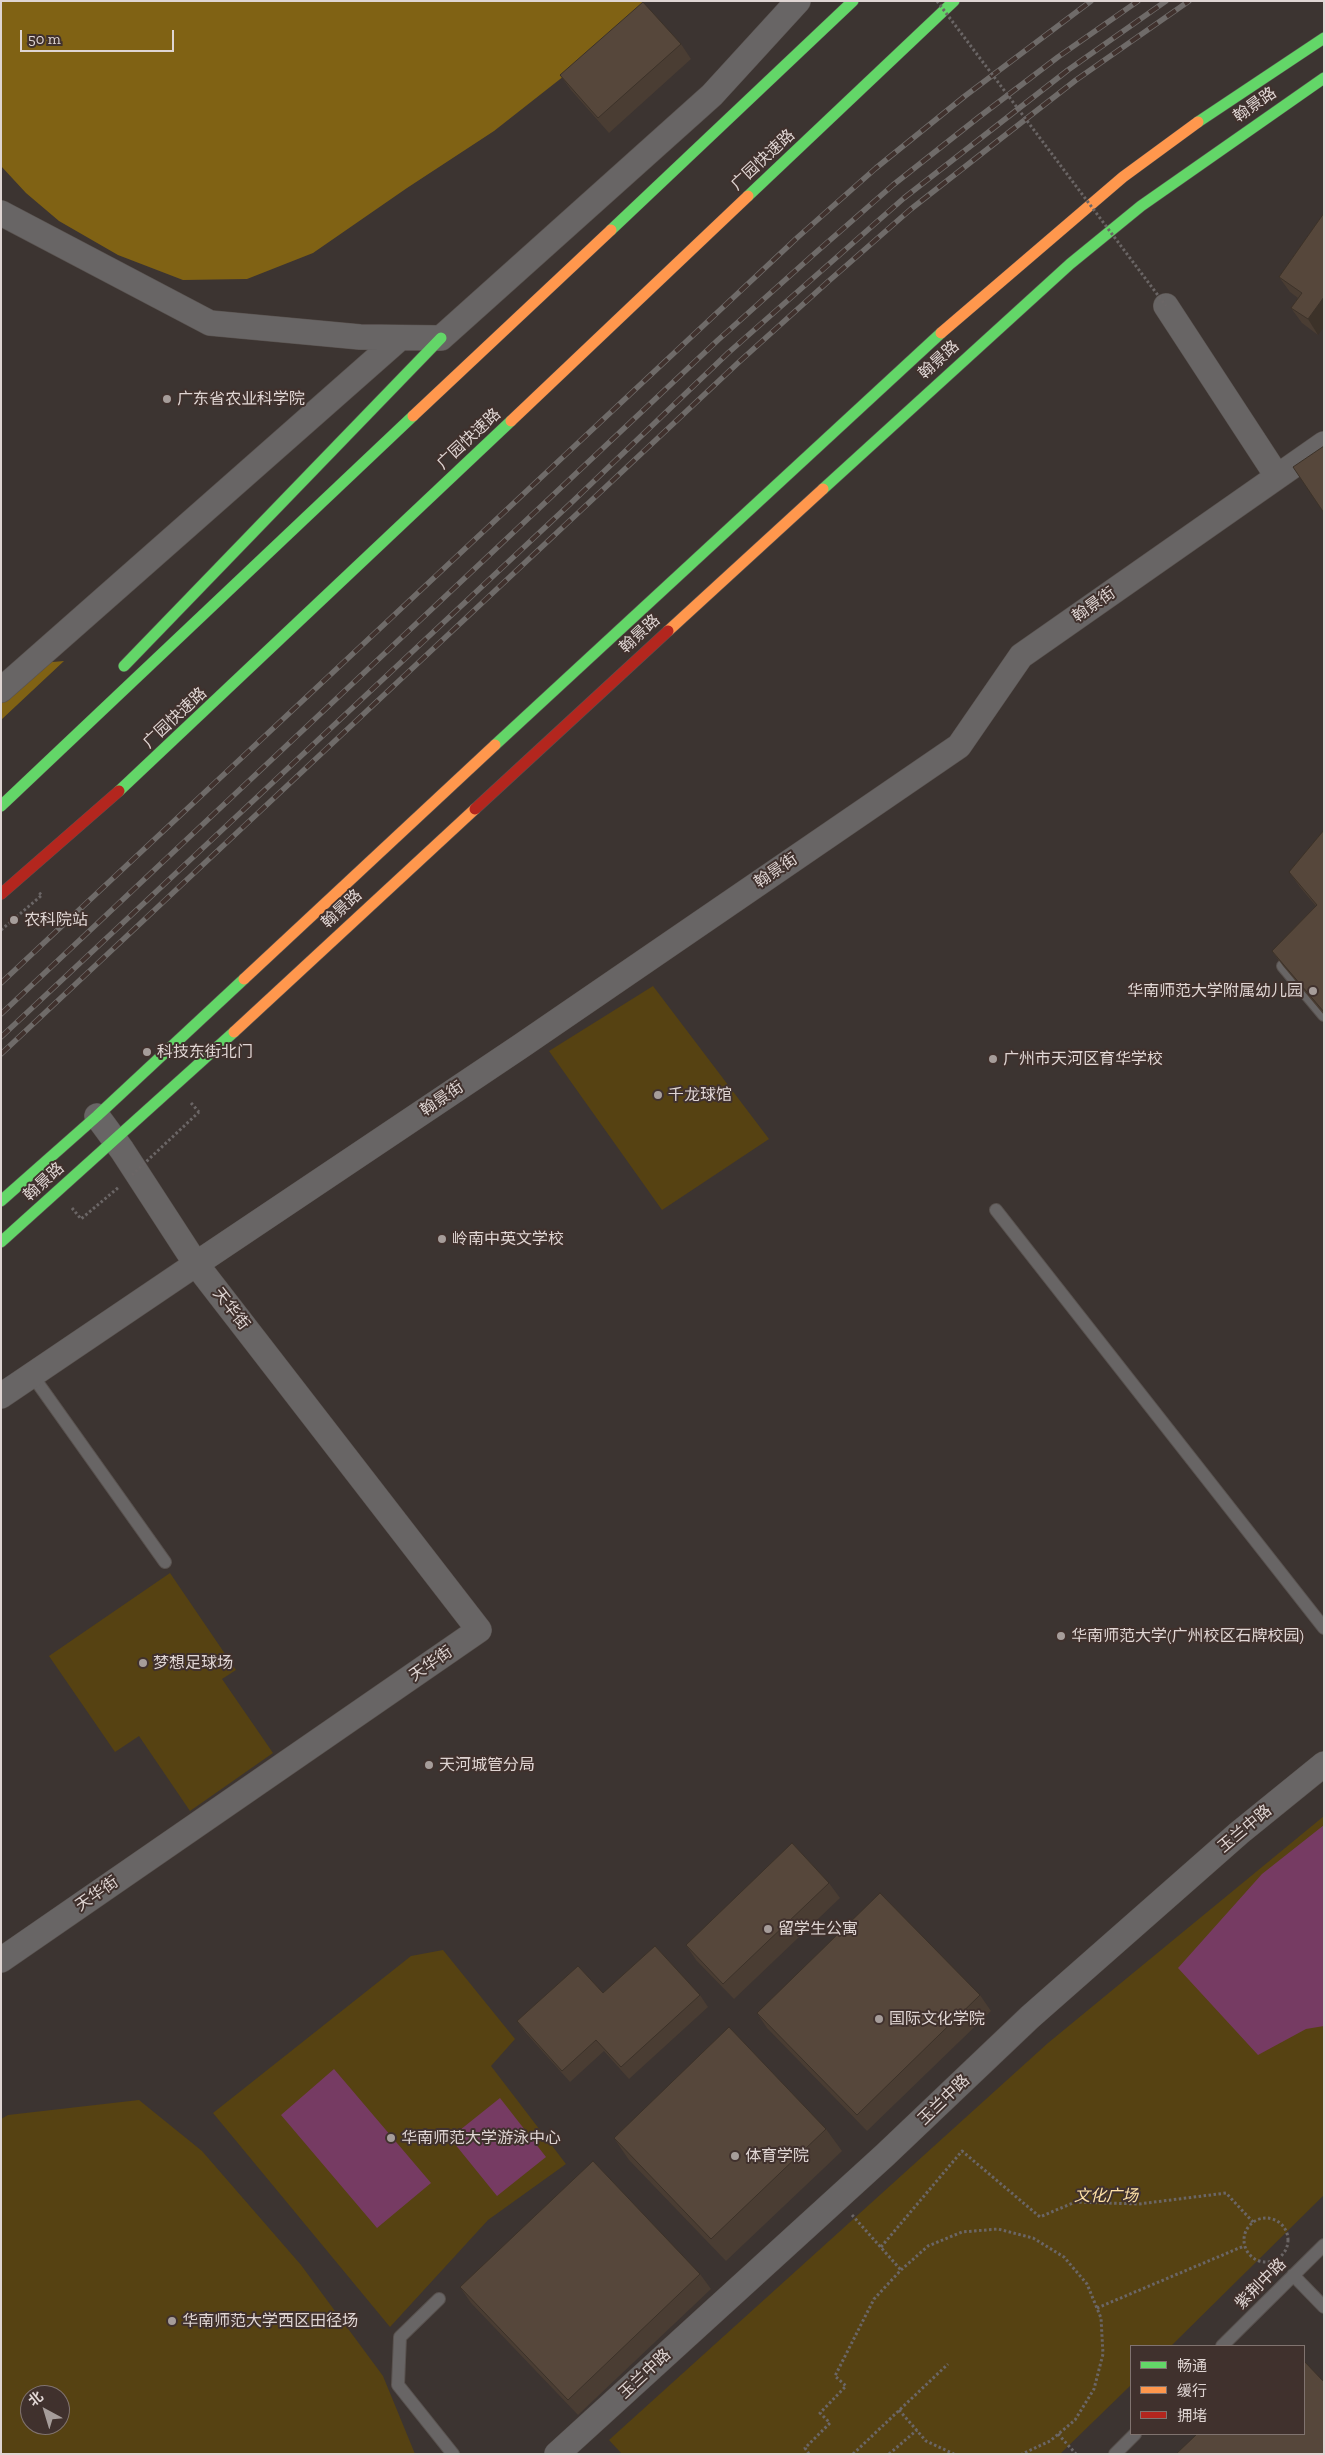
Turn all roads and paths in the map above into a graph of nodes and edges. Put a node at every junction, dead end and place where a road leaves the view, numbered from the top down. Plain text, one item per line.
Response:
1 (798, 1) edge
2 (853, 1) edge
3 (937, 1) edge
4 (954, 1) edge
5 (1324, 38) edge
6 (1324, 78) edge
7 (1, 213) edge
8 (1166, 306) joint
9 (400, 338) junction
10 (441, 338) junction
11 (1324, 444) edge
12 (1276, 476) junction
13 (119, 672) dead end
14 (1, 690) edge
15 (72, 722) dead end
16 (1, 805) edge
17 (1, 894) edge
18 (42, 896) dead end
19 (1, 930) edge
20 (1283, 966) edge
21 (1324, 1015) edge
22 (199, 1112) dead end
23 (97, 1116) junction
24 (114, 1139) junction
25 (1, 1201) edge
26 (996, 1210) dead end
27 (82, 1219) dead end
28 (1, 1242) edge
29 (196, 1264) junction
30 (32, 1376) junction
31 (1, 1396) edge
32 (165, 1562) dead end
33 (1324, 1628) edge
34 (1324, 1764) edge
35 (1, 1960) edge
36 (836, 2197) junction
37 (1253, 2222) junction
38 (1244, 2246) junction
39 (1324, 2246) edge
40 (881, 2247) junction
41 (901, 2270) junction
42 (1294, 2275) junction
43 (439, 2299) dead end
44 (1324, 2307) edge
45 (1096, 2308) junction
46 (1223, 2345) edge
47 (948, 2364) dead end
48 (899, 2410) junction
49 (917, 2430) junction
50 (1058, 2434) junction
51 (1134, 2435) edge
52 (569, 2450) edge
53 (453, 2454) edge
54 (809, 2454) edge
55 (854, 2454) edge
56 (889, 2454) edge
57 (954, 2454) edge
58 (1022, 2454) edge
59 (1076, 2454) edge
60 (1115, 2454) edge

1 - 10 street
2 - 16 main road
3 - 8 path, bridge
4 - 17 main road, 广园快速路
5 - 23 main road, 翰景路
6 - 24 main road, 翰景路
7 - 9 street
8 - 12 street
9 - 10 street
9 - 14 street
10 - 13 main road
11 - 12 street, 翰景街
12 - 29 street, 翰景街
15 - 16 main road
18 - 19 path
20 - 21 lane
22 - 27 path, bridge
23 - 24 street, 天华街
23 - 25 main road, 翰景路
24 - 28 main road, 翰景路
24 - 29 street, 天华街
26 - 33 lane
29 - 30 street
29 - 35 street, 天华街
30 - 31 street
30 - 32 lane
34 - 36 street, 玉兰中路
36 - 40 path
36 - 52 street, 玉兰中路
37 - 38 path
37 - 38 path
37 - 40 path
38 - 45 path
39 - 42 lane, 紫荆中路
40 - 41 path
41 - 45 path
41 - 54 path
42 - 44 lane
42 - 46 lane, 紫荆中路
43 - 53 lane
45 - 50 path
47 - 48 path
48 - 49 path
48 - 55 path
49 - 56 path
49 - 57 path
50 - 58 path
50 - 59 path
51 - 60 lane

